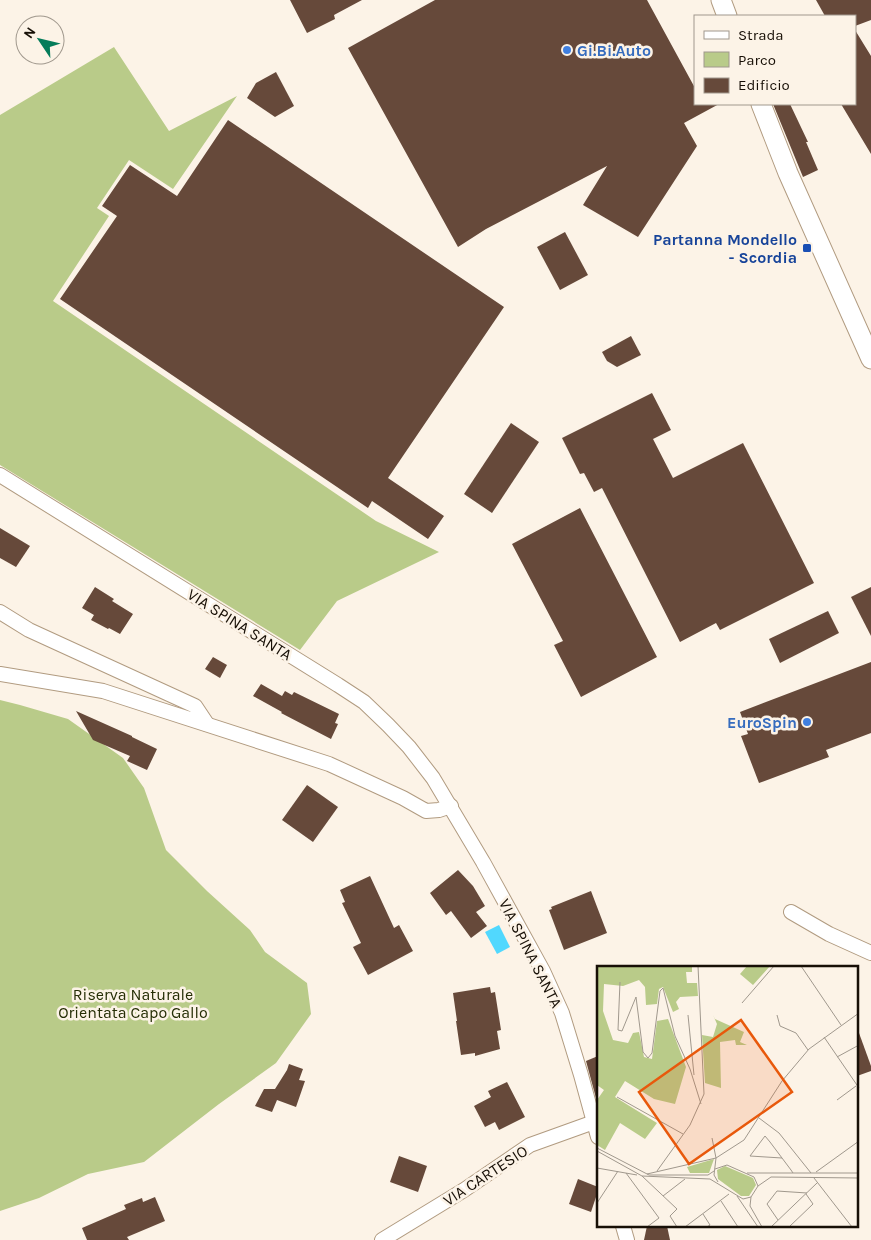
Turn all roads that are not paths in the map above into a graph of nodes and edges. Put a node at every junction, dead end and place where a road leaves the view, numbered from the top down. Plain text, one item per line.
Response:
1 (722, 0) edge
2 (727, 15) edge
3 (761, 105) edge
4 (871, 359) edge
5 (0, 475) edge
6 (0, 612) edge
7 (0, 674) edge
8 (207, 724) junction
9 (451, 806) junction
10 (791, 912) dead end
11 (871, 953) edge
12 (594, 1122) junction
13 (597, 1133) edge
14 (382, 1240) edge

1 - 2 main road
3 - 4 main road
5 - 9 street, VIA SPINA SANTA
6 - 8 street
7 - 8 street
8 - 9 street
9 - 12 street, VIA SPINA SANTA
10 - 11 street
12 - 13 street, VIA SPINA SANTA
12 - 14 street, VIA CARTESIO

